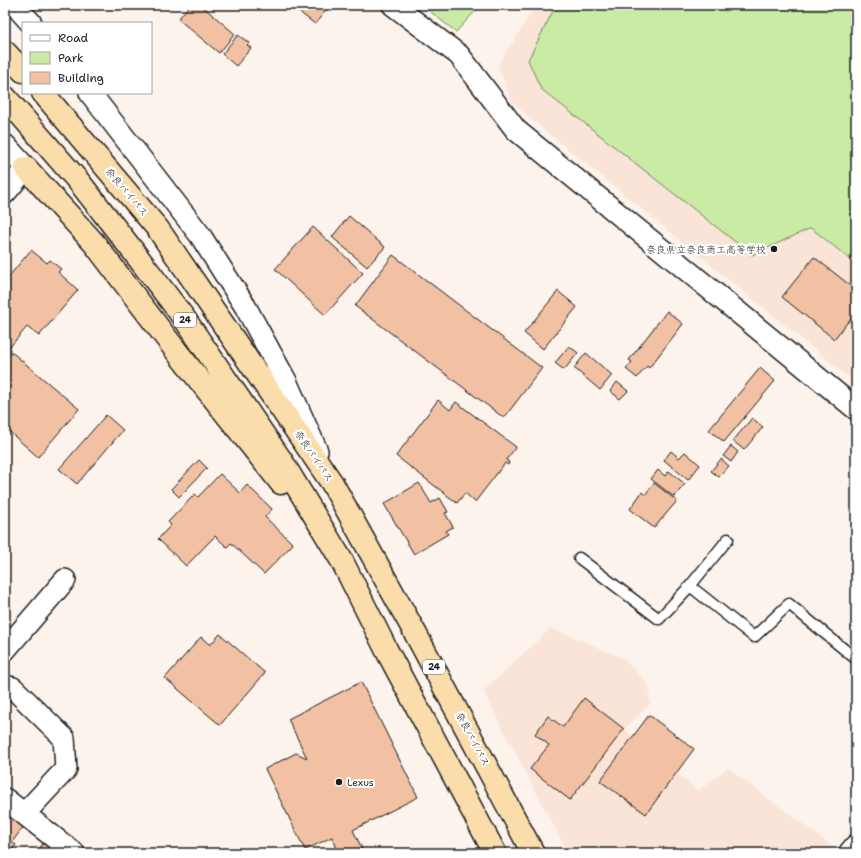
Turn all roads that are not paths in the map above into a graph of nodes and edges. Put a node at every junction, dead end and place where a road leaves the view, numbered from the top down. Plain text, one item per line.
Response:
1 (15, 5) edge
2 (393, 5) edge
3 (30, 22) edge
4 (5, 52) edge
5 (22, 70) edge
6 (44, 94) edge
7 (91, 94) edge
8 (5, 97) edge
9 (5, 145) edge
10 (26, 168) junction
11 (5, 193) edge
12 (856, 409) edge
13 (332, 483) junction
14 (728, 539) dead end
15 (579, 558) dead end
16 (342, 561) junction
17 (65, 580) dead end
18 (690, 586) junction
19 (5, 650) edge
20 (856, 659) edge
21 (5, 686) edge
22 (5, 799) edge
23 (24, 814) junction
24 (74, 853) edge
25 (495, 853) edge
26 (533, 853) edge

1 - 3 street
2 - 12 street
4 - 5 highway
6 - 13 highway, 奈良バイパス / 24
7 - 13 street
8 - 16 highway, 24
9 - 10 street
10 - 11 street
10 - 16 highway
13 - 26 highway, 奈良バイパス / 24
14 - 18 lane
15 - 18 lane
16 - 25 highway, 24
17 - 19 street
18 - 20 lane
21 - 23 street
22 - 23 street
23 - 24 street

